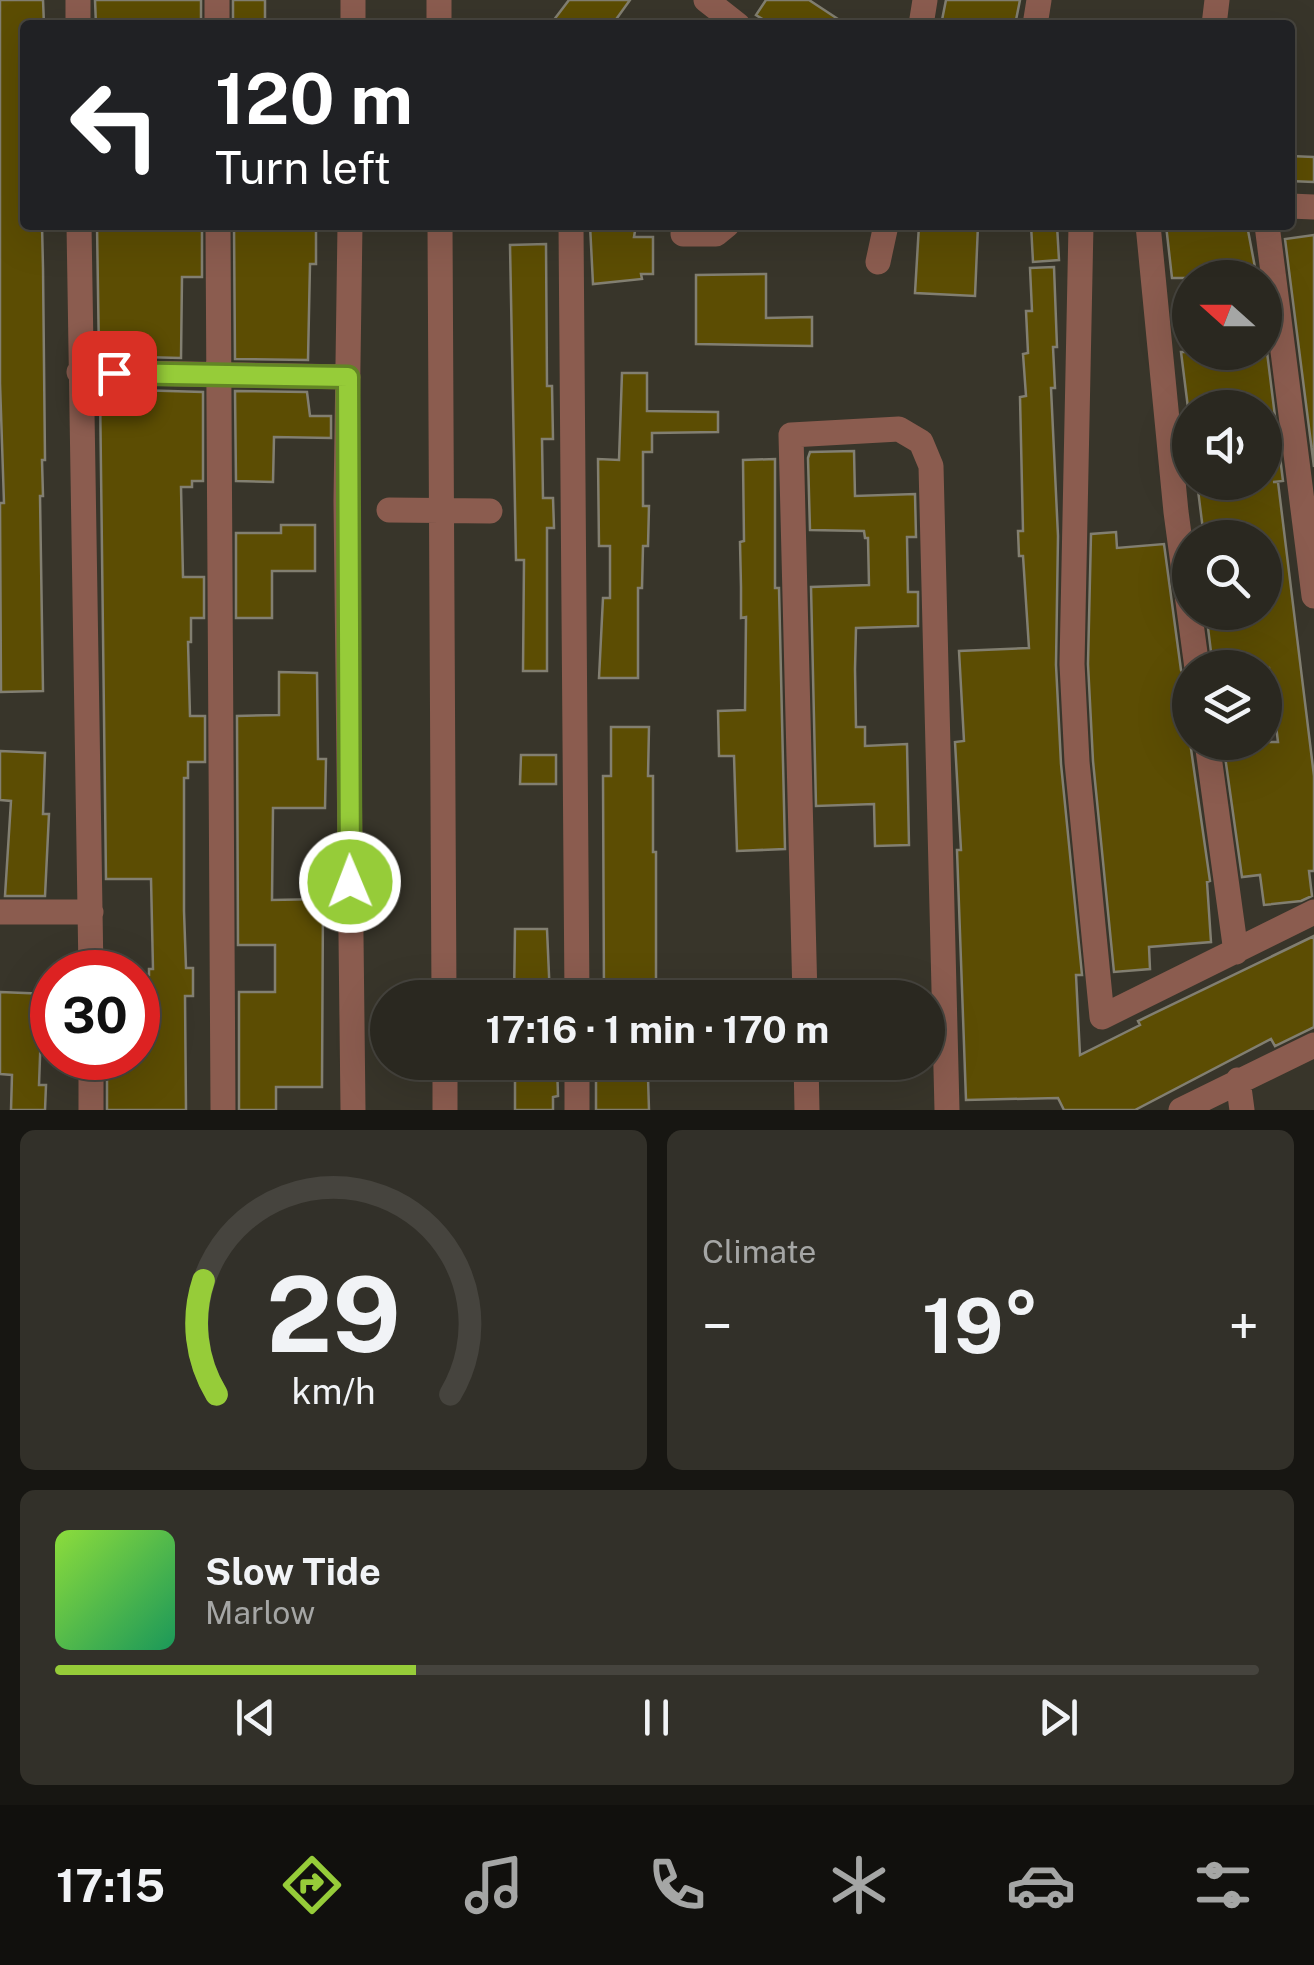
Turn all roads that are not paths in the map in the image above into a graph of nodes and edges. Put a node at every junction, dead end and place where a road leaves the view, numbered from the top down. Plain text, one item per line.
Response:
1 (78, 230) edge
2 (218, 230) edge
3 (350, 230) edge
4 (440, 230) edge
5 (571, 230) edge
6 (721, 230) edge
7 (885, 230) edge
8 (1081, 230) edge
9 (1148, 230) edge
10 (1267, 230) edge
11 (683, 234) dead end
12 (878, 262) dead end
13 (79, 372) junction
14 (218, 374) junction
15 (348, 377) junction
16 (389, 510) dead end
17 (442, 511) junction
18 (490, 511) dead end
19 (1314, 596) edge
20 (1195, 650) edge
21 (1209, 760) edge
22 (0, 912) edge
23 (91, 912) junction
24 (1314, 912) edge
25 (91, 950) edge
26 (1236, 952) junction
27 (444, 980) edge
28 (577, 980) edge
29 (805, 980) edge
30 (944, 980) edge
31 (945, 1030) edge
32 (1314, 1045) edge
33 (91, 1080) edge
34 (445, 1080) edge
35 (577, 1080) edge
36 (806, 1080) edge
37 (1238, 1080) junction
38 (91, 1110) edge
39 (223, 1110) edge
40 (353, 1110) edge
41 (445, 1110) edge
42 (578, 1110) edge
43 (807, 1110) edge
44 (947, 1110) edge
45 (1181, 1110) edge
46 (1242, 1110) edge

1 - 13 street
2 - 14 street
3 - 15 street
4 - 17 street
5 - 28 street
6 - 11 street
7 - 12 street
8 - 26 street
9 - 20 street
10 - 19 street
13 - 14 street
13 - 23 street
14 - 15 street
14 - 39 street
15 - 40 street
16 - 17 street
17 - 18 street
17 - 27 street
21 - 26 street
22 - 23 street
23 - 25 street
24 - 26 street
29 - 30 street
31 - 44 street
32 - 37 street
33 - 38 street
34 - 41 street
35 - 42 street
36 - 43 street
37 - 45 street
37 - 46 street

